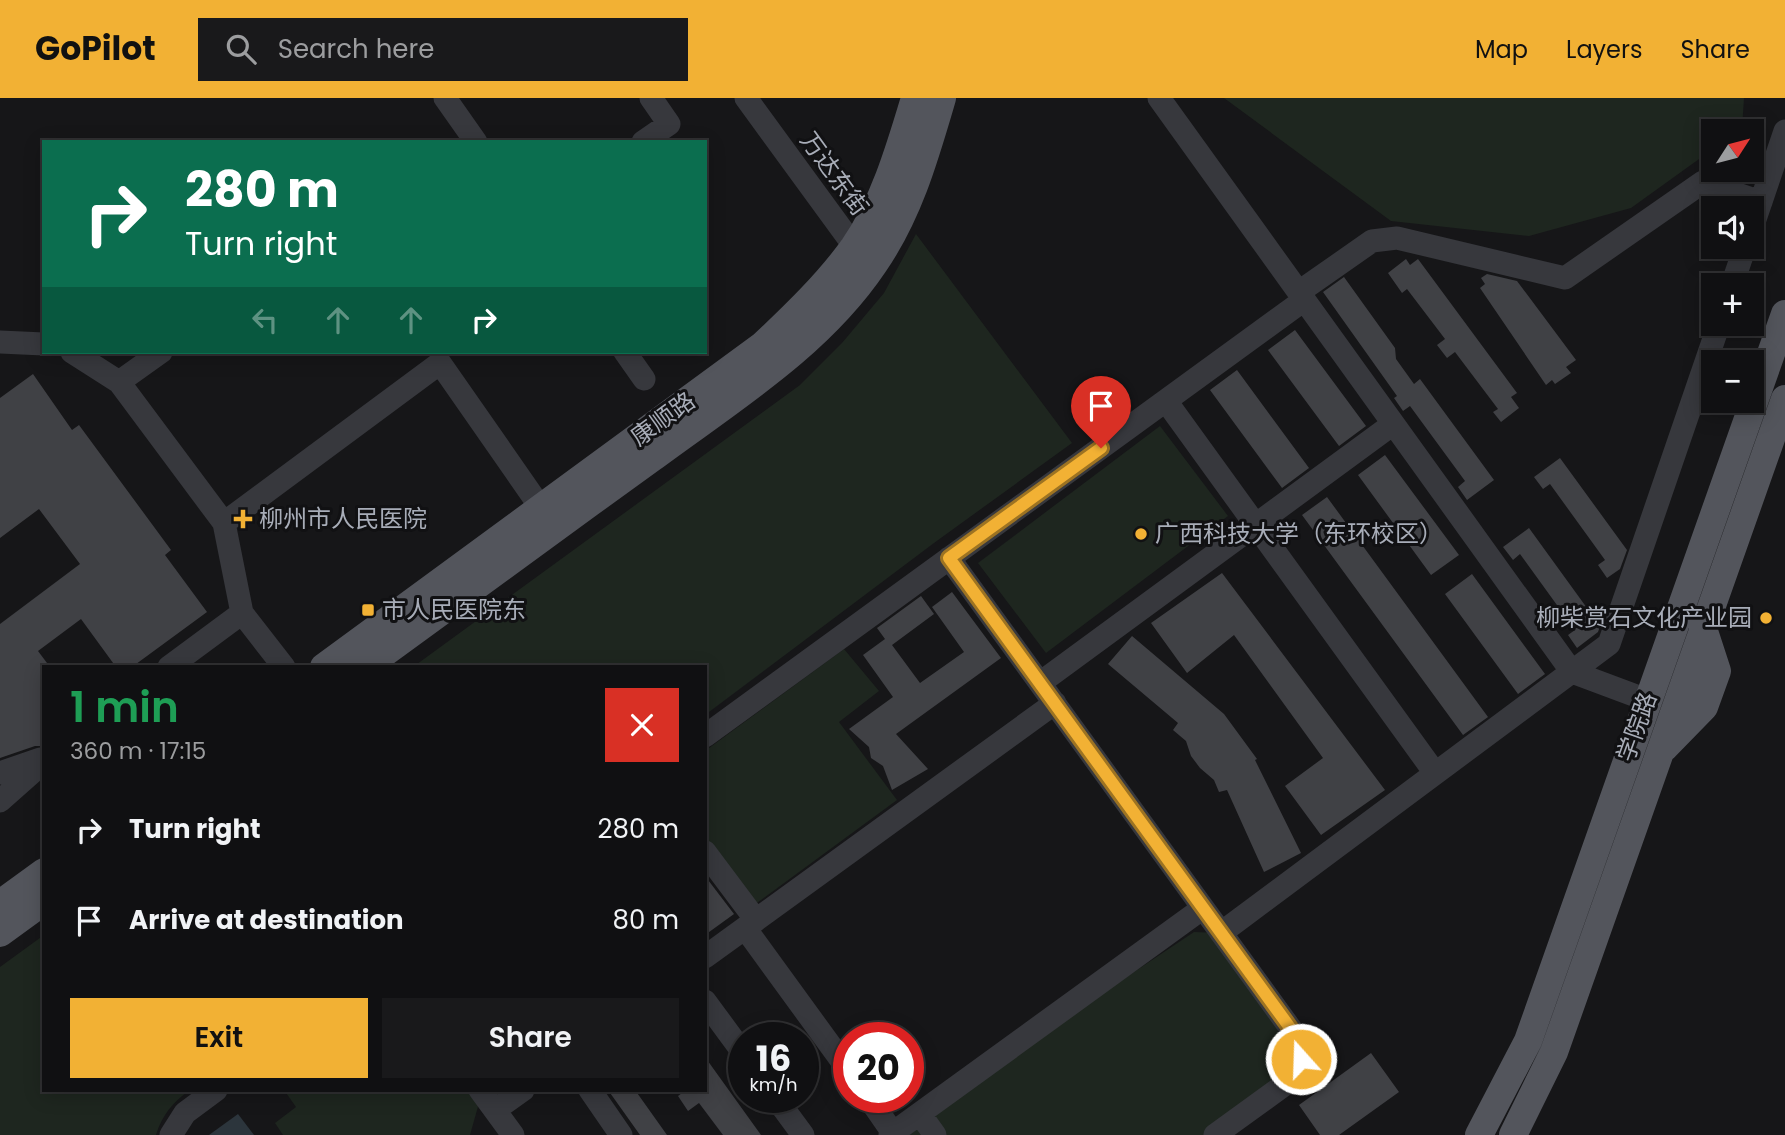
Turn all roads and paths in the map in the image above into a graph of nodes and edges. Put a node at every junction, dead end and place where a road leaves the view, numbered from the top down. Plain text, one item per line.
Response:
1 (445, 98) edge
2 (651, 98) edge
3 (746, 98) edge
4 (915, 98) edge
5 (942, 98) edge
6 (1159, 98) edge
7 (1785, 131) edge
8 (466, 138) edge
9 (646, 140) edge
10 (1744, 196) edge
11 (1763, 196) edge
12 (854, 246) junction
13 (1302, 296) junction
14 (1785, 314) edge
15 (1715, 336) edge
16 (0, 342) edge
17 (42, 344) edge
18 (75, 354) edge
19 (158, 354) edge
20 (626, 354) edge
21 (436, 357) edge
22 (644, 379) dead end
23 (119, 382) junction
24 (1785, 399) edge
25 (1166, 401) junction
26 (1393, 424) junction
27 (541, 508) junction
28 (224, 523) junction
29 (1256, 525) junction
30 (949, 558) junction
31 (242, 612) junction
32 (172, 665) edge
33 (282, 665) edge
34 (327, 665) edge
35 (368, 665) edge
36 (1572, 672) junction
37 (1040, 683) junction
38 (1647, 700) junction
39 (1055, 703) junction
40 (707, 735) edge
41 (42, 758) edge
42 (42, 764) edge
43 (0, 773) edge
44 (1435, 773) junction
45 (0, 801) edge
46 (707, 855) edge
47 (42, 873) edge
48 (42, 902) edge
49 (0, 904) edge
50 (1203, 908) junction
51 (751, 924) junction
52 (0, 933) edge
53 (1222, 933) junction
54 (707, 956) edge
55 (707, 1004) edge
56 (728, 1032) edge
57 (833, 1047) edge
58 (213, 1092) edge
59 (482, 1092) edge
60 (520, 1092) edge
61 (591, 1092) edge
62 (495, 1110) junction
63 (787, 1113) edge
64 (878, 1113) edge
65 (919, 1114) junction
66 (1514, 1133) edge
67 (892, 1134) edge
68 (171, 1135) edge
69 (513, 1135) edge
70 (621, 1135) edge
71 (803, 1135) edge
72 (935, 1135) edge
73 (1215, 1135) edge
74 (1479, 1135) edge

1 - 8 street
2 - 9 street
3 - 12 street, 万达东街
4 - 12 main road, 康顺路
5 - 35 main road, 康顺路
6 - 13 street
7 - 11 street
10 - 13 street
12 - 27 main road, 康顺路
13 - 25 street
13 - 26 street
14 - 38 main road, 学院路
15 - 36 street
16 - 17 street
18 - 23 street
19 - 23 street
20 - 22 street
21 - 27 street
21 - 28 street
23 - 28 street
24 - 66 main road, 学院路
25 - 29 street
25 - 30 street
26 - 29 street
26 - 36 street
27 - 34 main road, 康顺路
28 - 31 street
29 - 37 street
29 - 44 street
30 - 37 street
30 - 40 street
31 - 32 street
31 - 33 street
36 - 38 street
36 - 44 street
37 - 39 street
38 - 74 main road, 学院路
39 - 50 street
39 - 51 street
41 - 43 street
42 - 45 street
44 - 53 street
46 - 51 street
47 - 49 main road
48 - 52 main road
50 - 53 street
50 - 65 street
51 - 54 street
51 - 57 street
53 - 73 street
55 - 56 street
58 - 68 street
59 - 62 street
60 - 62 street
61 - 70 street
62 - 69 street
63 - 71 street
64 - 67 street
65 - 67 street
65 - 72 street

